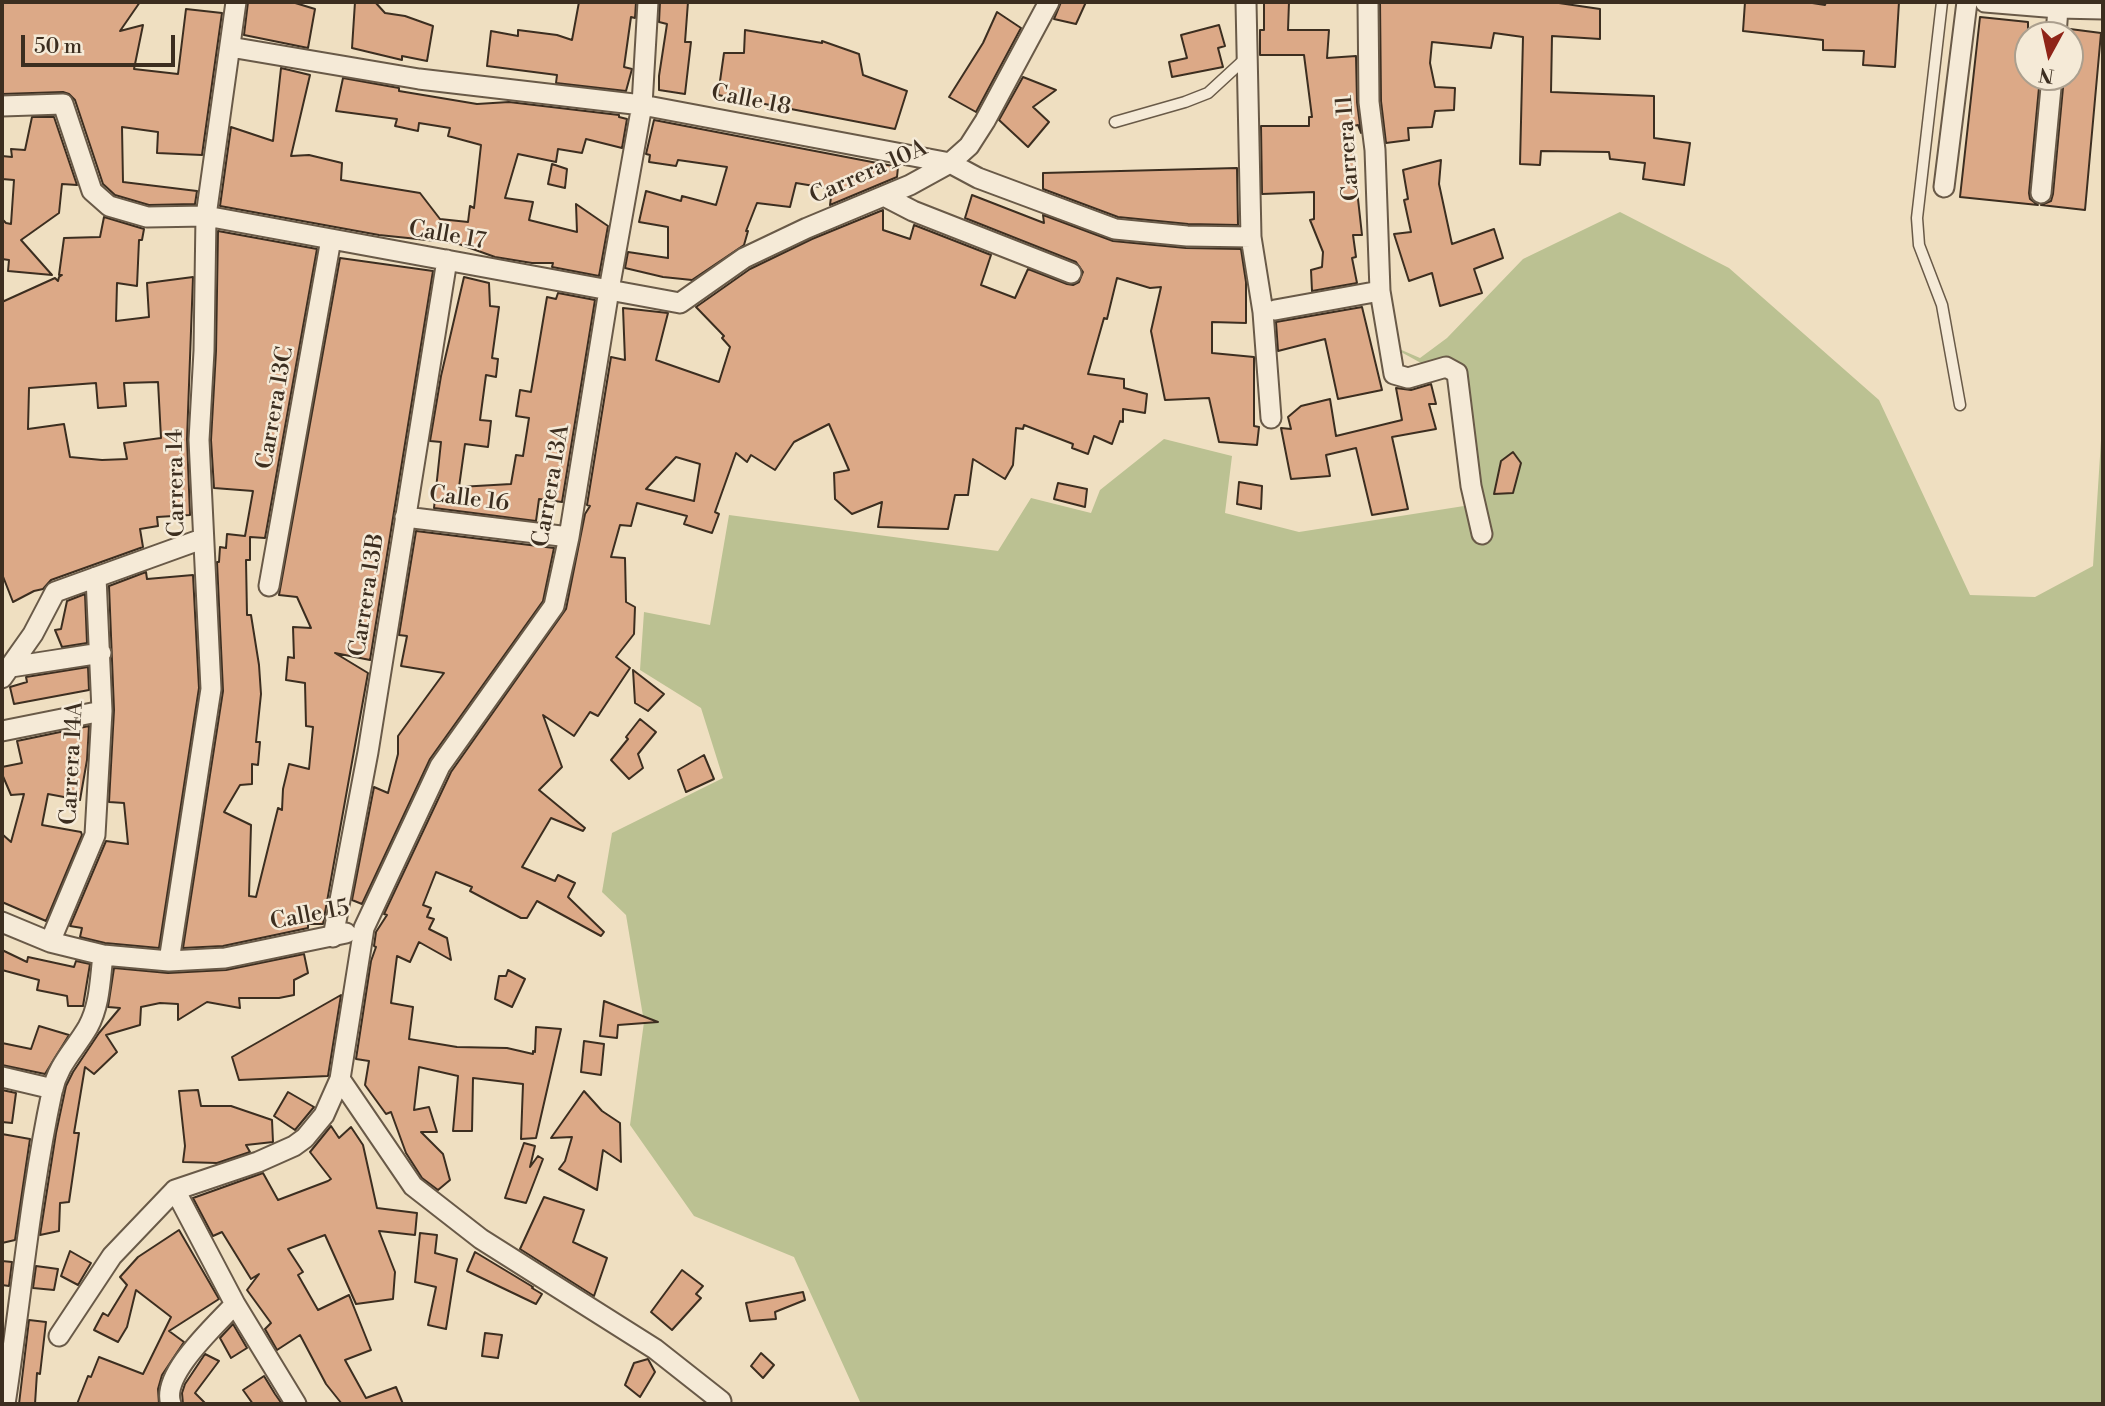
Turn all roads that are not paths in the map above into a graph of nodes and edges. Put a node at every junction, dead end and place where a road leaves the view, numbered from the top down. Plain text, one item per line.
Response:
1 (236, 2) edge
2 (648, 2) edge
3 (1049, 2) edge
4 (1246, 2) edge
5 (1368, 2) edge
6 (1942, 2) edge
7 (1967, 2) edge
8 (1985, 2) edge
9 (2092, 6) edge
10 (2058, 8) junction
11 (2057, 21) edge
12 (230, 47) junction
13 (1247, 57) junction
14 (2051, 91) edge
15 (642, 105) junction
16 (2, 106) edge
17 (1115, 122) dead end
18 (950, 163) junction
19 (1944, 187) dead end
20 (2040, 193) dead end
21 (884, 196) junction
22 (206, 216) junction
23 (1251, 237) junction
24 (331, 239) junction
25 (447, 260) junction
26 (1071, 273) dead end
27 (609, 290) junction
28 (1380, 291) junction
29 (680, 303) joint
30 (1275, 310) dead end
31 (1960, 405) dead end
32 (1271, 418) dead end
33 (405, 517) junction
34 (1482, 534) dead end
35 (569, 537) junction
36 (202, 539) junction
37 (96, 577) junction
38 (269, 586) dead end
39 (101, 653) junction
40 (6, 673) edge
41 (102, 711) junction
42 (2, 731) edge
43 (2, 922) edge
44 (364, 928) junction
45 (333, 937) junction
46 (50, 942) junction
47 (103, 955) junction
48 (169, 961) junction
49 (2, 1077) edge
50 (340, 1079) junction
51 (52, 1090) junction
52 (175, 1190) junction
53 (235, 1304) junction
54 (59, 1336) dead end
55 (721, 1401) dead end
56 (5, 1404) edge
57 (171, 1404) edge
58 (296, 1404) edge

1 - 12 street, Carrera 14
2 - 15 street, Carrera 13A
3 - 18 street, Carrera 10A
4 - 13 street
5 - 28 street, Carrera 11
6 - 31 lane
7 - 19 street
8 - 10 street
9 - 10 street
10 - 11 street
12 - 15 street, Calle 18
12 - 22 street, Carrera 14
13 - 17 lane
13 - 23 street
14 - 20 street
15 - 18 street, Calle 18
15 - 27 street, Carrera 13A
16 - 22 street, Calle 17
18 - 21 street, Carrera 10A
18 - 23 street, Calle 18
21 - 26 street
21 - 29 street, Carrera 10A
22 - 24 street, Calle 17
22 - 36 street, Carrera 14
23 - 32 street
24 - 25 street, Calle 17
24 - 38 street, Carrera 13C
25 - 27 street, Calle 17
25 - 33 street, Carrera 13B
27 - 29 street, Calle 17
27 - 35 street, Carrera 13A
28 - 30 street
28 - 34 street, Carrera 11
33 - 35 street, Calle 16
33 - 45 street, Carrera 13B
35 - 44 street, Carrera 13A
36 - 37 street
36 - 48 street, Carrera 14
37 - 39 street, Carrera 14A
37 - 40 street
39 - 40 street
39 - 41 street, Carrera 14A
41 - 42 street
41 - 46 street, Carrera 14A
43 - 46 street, Calle 15
44 - 45 street, Calle 15
44 - 50 street, Calle 15
45 - 48 street, Calle 15
46 - 47 street, Calle 15
47 - 48 street, Calle 15
47 - 51 street
49 - 51 street
50 - 52 street, Calle 15
50 - 55 street
51 - 56 street
52 - 53 street
52 - 54 street
53 - 57 street
53 - 58 street

